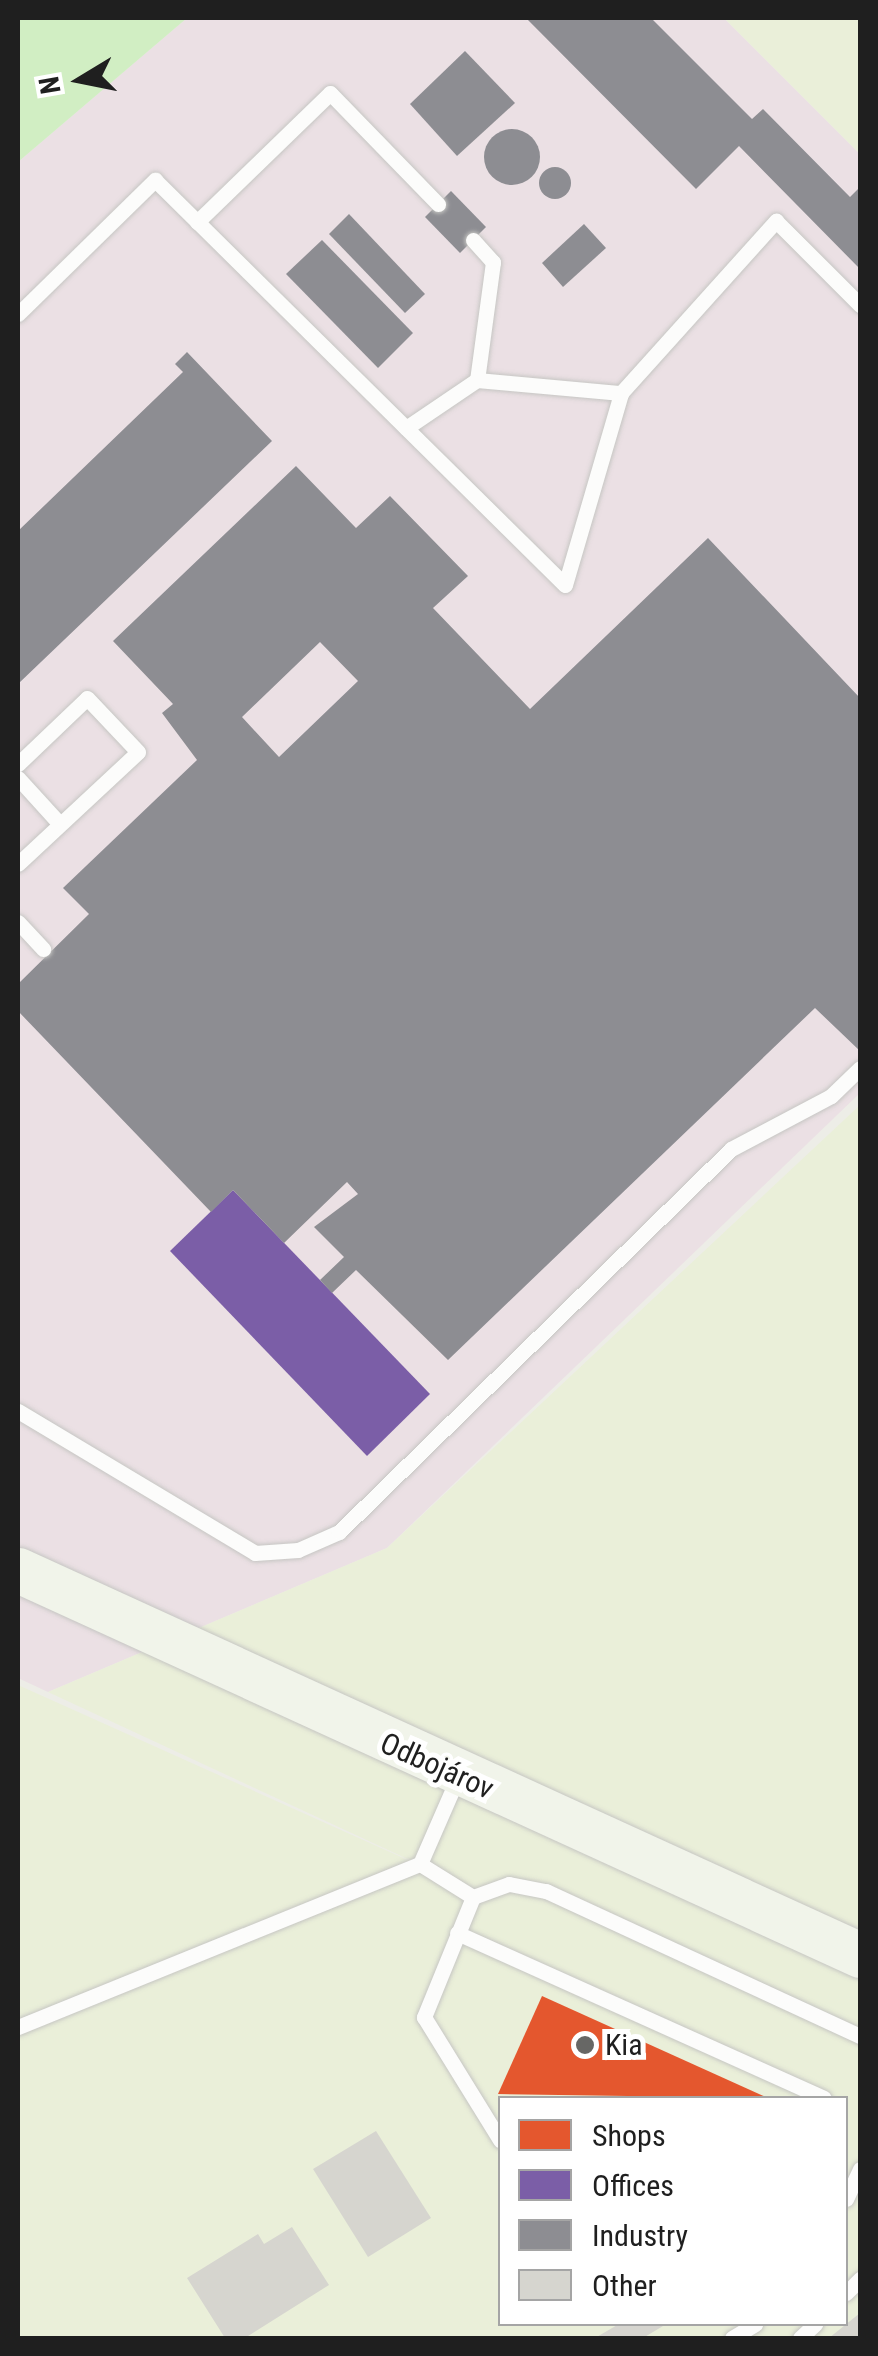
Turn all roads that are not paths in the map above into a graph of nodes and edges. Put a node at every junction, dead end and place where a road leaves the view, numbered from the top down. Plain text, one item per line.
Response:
1 (438, 204) dead end
2 (197, 222) junction
3 (473, 240) dead end
4 (860, 305) edge
5 (18, 314) edge
6 (477, 380) junction
7 (620, 393) junction
8 (406, 428) junction
9 (18, 764) edge
10 (18, 778) edge
11 (60, 824) junction
12 (18, 864) edge
13 (18, 922) edge
14 (43, 949) dead end
15 (860, 1068) edge
16 (18, 1412) edge
17 (18, 1570) edge
18 (458, 1776) junction
19 (420, 1864) junction
20 (473, 1897) junction
21 (457, 1933) junction
22 (860, 1955) edge
23 (18, 2026) edge
24 (860, 2036) edge
25 (820, 2096) edge
26 (498, 2137) edge
27 (860, 2169) edge
28 (848, 2195) edge

1 - 2 lane
2 - 5 lane
2 - 8 lane
3 - 6 lane
4 - 7 lane
6 - 7 lane
6 - 8 lane
7 - 8 lane
9 - 11 lane
10 - 11 lane
11 - 12 lane
13 - 14 lane
15 - 16 lane
17 - 18 main road, Odbojárov
18 - 19 lane
18 - 22 main road, Odbojárov
19 - 20 lane
19 - 23 lane
20 - 21 lane
20 - 24 lane
21 - 25 lane
21 - 26 lane
27 - 28 lane

